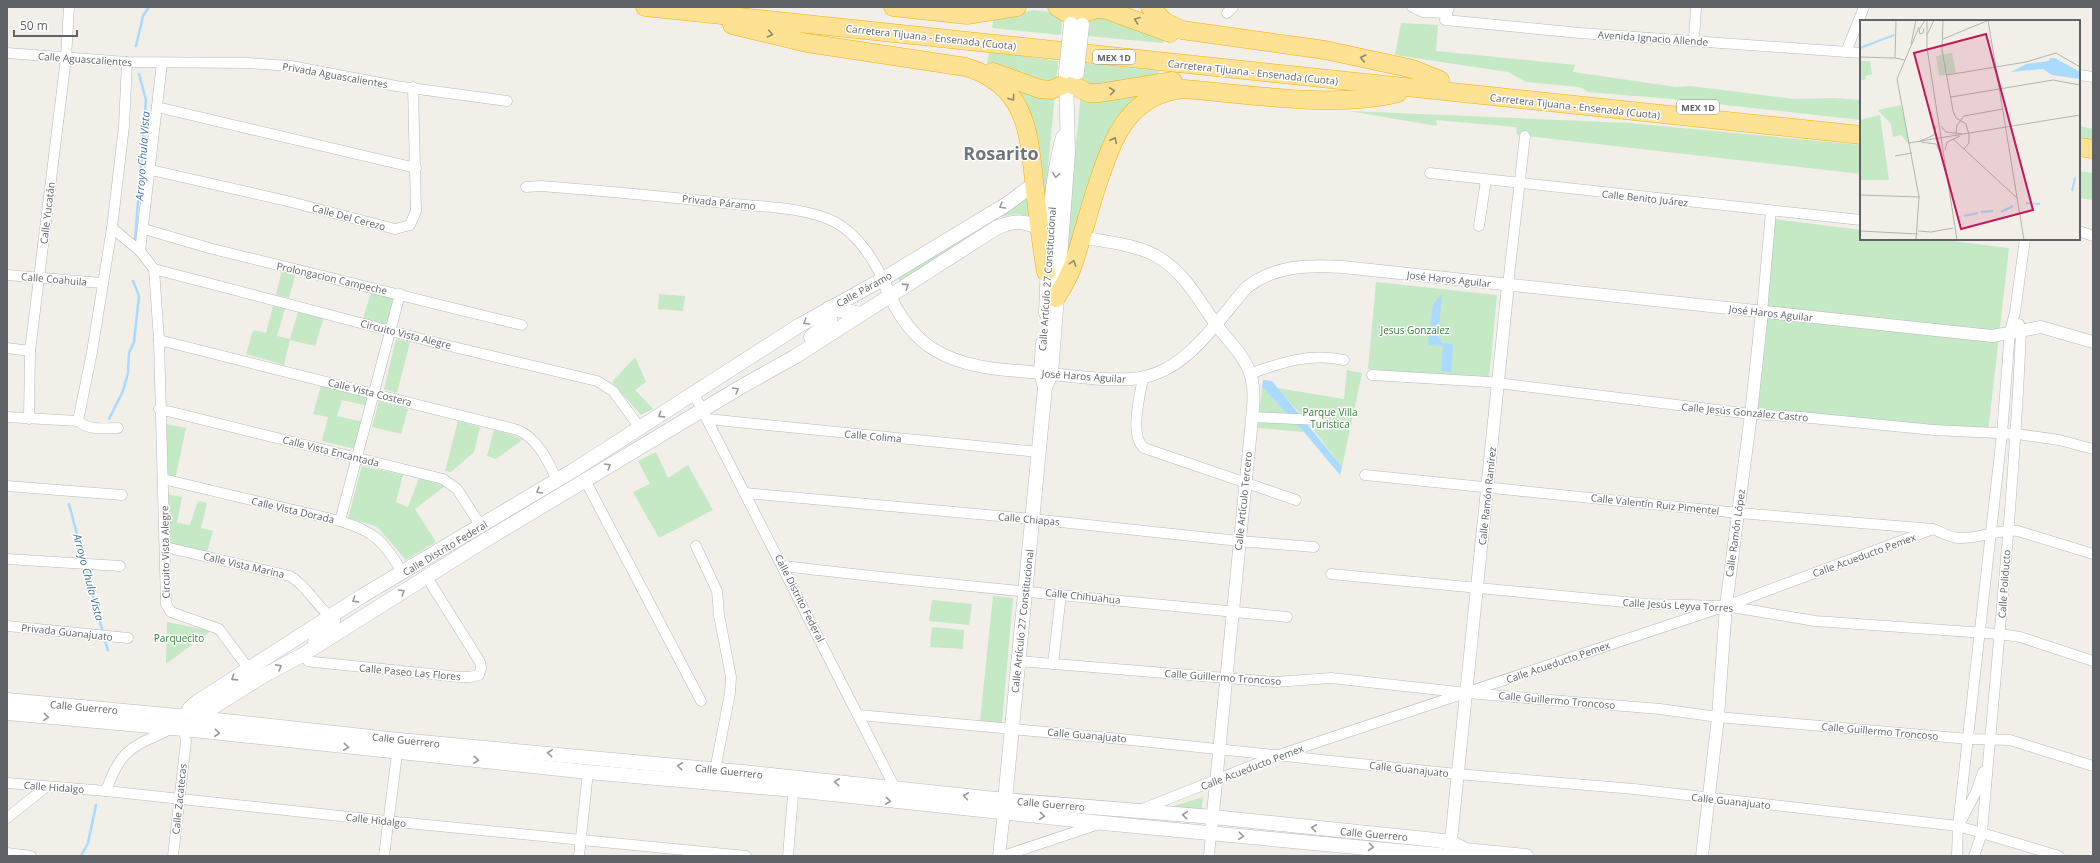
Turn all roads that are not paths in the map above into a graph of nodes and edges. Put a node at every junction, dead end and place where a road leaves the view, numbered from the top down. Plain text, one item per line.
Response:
1 (69, 7) edge
2 (645, 7) edge
3 (744, 7) edge
4 (893, 7) edge
5 (948, 7) edge
6 (963, 7) edge
7 (1017, 7) edge
8 (1057, 7) edge
9 (1150, 7) edge
10 (1412, 7) edge
11 (1696, 7) edge
12 (1864, 7) edge
13 (692, 12) junction
14 (1447, 13) edge
15 (1077, 15) edge
16 (1694, 41) junction
17 (808, 43) junction
18 (1846, 52) junction
19 (7, 53) edge
20 (1860, 53) edge
21 (1340, 54) junction
22 (66, 58) junction
23 (127, 62) junction
24 (162, 63) junction
25 (1071, 78) junction
26 (1440, 80) junction
27 (413, 87) junction
28 (1414, 89) junction
29 (1358, 99) junction
30 (507, 101) dead end
31 (158, 107) junction
32 (1067, 124) junction
33 (1860, 124) edge
34 (1525, 136) dead end
35 (1860, 136) edge
36 (2080, 147) edge
37 (2093, 149) edge
38 (2080, 158) edge
39 (2093, 160) edge
40 (416, 168) junction
41 (151, 170) junction
42 (1430, 174) dead end
43 (1486, 180) junction
44 (1034, 184) junction
45 (1520, 185) junction
46 (526, 187) dead end
47 (1771, 211) junction
48 (1860, 220) edge
49 (1479, 226) dead end
50 (112, 228) junction
51 (1039, 228) junction
52 (144, 229) junction
53 (2080, 231) edge
54 (2093, 236) edge
55 (1082, 237) junction
56 (2025, 240) edge
57 (140, 251) junction
58 (154, 269) junction
59 (1046, 272) junction
60 (7, 275) edge
61 (39, 278) junction
62 (883, 279) junction
63 (102, 283) junction
64 (1508, 285) junction
65 (400, 294) junction
66 (889, 297) junction
67 (1056, 298) junction
68 (829, 308) junction
69 (1762, 312) junction
70 (861, 314) junction
71 (1215, 323) junction
72 (522, 325) dead end
73 (391, 330) junction
74 (2015, 330) junction
75 (159, 340) junction
76 (2093, 342) edge
77 (7, 348) edge
78 (30, 351) junction
79 (796, 356) junction
80 (1344, 360) dead end
81 (1250, 374) junction
82 (1372, 375) dead end
83 (1045, 378) junction
84 (1143, 378) junction
85 (1498, 384) junction
86 (374, 393) junction
87 (694, 394) junction
88 (159, 409) junction
89 (1751, 414) junction
90 (704, 415) junction
91 (1252, 417) junction
92 (7, 419) edge
93 (29, 419) junction
94 (1318, 420) dead end
95 (78, 421) junction
96 (118, 428) dead end
97 (640, 428) junction
98 (2002, 434) junction
99 (2017, 434) junction
100 (2093, 449) edge
101 (1038, 452) junction
102 (358, 458) junction
103 (1365, 475) dead end
104 (163, 479) junction
105 (557, 480) junction
106 (585, 480) junction
107 (1245, 484) junction
108 (7, 486) edge
109 (1489, 488) junction
110 (745, 494) junction
111 (122, 495) dead end
112 (1296, 500) dead end
113 (1738, 513) junction
114 (1032, 519) junction
115 (340, 521) junction
116 (481, 526) junction
117 (1933, 529) junction
118 (2008, 530) junction
119 (1990, 534) junction
120 (1239, 541) junction
121 (696, 546) dead end
122 (1314, 546) dead end
123 (165, 547) junction
124 (2093, 554) edge
125 (7, 559) edge
126 (120, 566) dead end
127 (783, 566) junction
128 (403, 573) junction
129 (1331, 574) dead end
130 (426, 576) junction
131 (1478, 588) junction
132 (1025, 590) junction
133 (1061, 594) junction
134 (377, 606) junction
135 (1726, 606) junction
136 (1233, 612) junction
137 (330, 616) junction
138 (1287, 617) dead end
139 (7, 626) edge
140 (1981, 634) junction
141 (2000, 634) junction
142 (128, 638) dead end
143 (304, 654) junction
144 (1018, 661) junction
145 (2093, 661) edge
146 (1053, 664) junction
147 (248, 668) junction
148 (1227, 678) junction
149 (1467, 693) junction
150 (7, 700) edge
151 (701, 701) dead end
152 (7, 713) edge
153 (859, 715) junction
154 (1718, 717) junction
155 (186, 727) junction
156 (1012, 729) junction
157 (1969, 739) junction
158 (1990, 739) junction
159 (398, 746) junction
160 (1220, 749) junction
161 (1276, 756) junction
162 (1988, 757) junction
163 (2093, 766) edge
164 (715, 770) junction
165 (588, 772) junction
166 (1457, 774) junction
167 (1217, 780) junction
168 (7, 783) edge
169 (794, 784) junction
170 (46, 787) junction
171 (896, 788) junction
172 (106, 791) junction
173 (1708, 798) junction
174 (179, 799) junction
175 (1004, 806) junction
176 (1138, 810) junction
177 (1213, 817) junction
178 (7, 818) edge
179 (387, 821) junction
180 (1103, 823) junction
181 (1958, 826) junction
182 (1982, 832) junction
183 (1211, 833) junction
184 (581, 840) junction
185 (1450, 851) edge
186 (7, 854) edge
187 (31, 856) edge
188 (173, 856) edge
189 (384, 856) edge
190 (579, 856) edge
191 (746, 856) edge
192 (788, 856) edge
193 (999, 856) edge
194 (1003, 856) edge
195 (1209, 856) edge
196 (1526, 856) edge
197 (1702, 856) edge
198 (1957, 856) edge
199 (1974, 856) edge
200 (2059, 856) edge

1 - 22 street, Calle Yucatán
2 - 13 highway, Carretera Tijuana - Ensenada (Cuota) / MEX 1D
3 - 26 highway, Carretera Tijuana - Ensenada (Cuota) / MEX 1D
4 - 7 highway
5 - 6 highway
8 - 15 highway
9 - 21 highway
10 - 14 street, Avenida Ignacio Allende
11 - 16 street
12 - 18 street
13 -> 17 highway
13 - 28 highway, Carretera Tijuana - Ensenada (Cuota) / MEX 1D
14 - 16 street, Avenida Ignacio Allende
21 -> 15 highway
15 - 25 main road, Calle Artículo 27 Constitucional, bridge
16 - 18 street, Avenida Ignacio Allende
17 - 25 highway
17 -> 44 highway
18 - 20 street, Avenida Ignacio Allende
19 - 22 street, Calle Aguascalientes
26 -> 21 highway
22 - 23 street, Calle Aguascalientes
22 - 61 street, Calle Yucatán
23 - 24 street, Calle Aguascalientes
23 - 50 street
24 - 27 street, Privada Aguascalientes
24 - 31 street
25 -> 29 highway
25 - 32 main road, Calle Artículo 27 Constitucional
26 - 33 highway, Carretera Tijuana - Ensenada (Cuota) / MEX 1D
27 - 30 street, Privada Aguascalientes
27 - 40 street, Calle Del Cerezo
28 - 29 highway
28 - 35 highway, Carretera Tijuana - Ensenada (Cuota) / MEX 1D
55 -> 29 highway
31 - 40 street
31 - 41 street
32 -> 59 main road, Calle Artículo 27 Constitucional
32 - 67 main road, Calle Artículo 27 Constitucional
34 - 45 street, Calle Ramón Ramírez
36 - 37 highway
38 - 39 highway
40 - 41 street, Calle Del Cerezo
41 - 52 street
42 - 43 street, Calle Benito Juárez
43 - 45 street, Calle Benito Juárez
43 - 49 street
44 - 51 highway
44 -> 62 main road, Calle Páramo
45 - 47 street, Calle Benito Juárez
45 - 64 street, Calle Ramón Ramírez
46 - 62 street, Privada Páramo
47 - 48 street, Calle Benito Juárez
47 - 69 street, Calle Ramón López
50 - 57 street
50 - 63 street
51 - 59 highway
66 -> 51 main road, Calle Páramo
52 - 57 street
52 - 65 street, Prolongacion Campeche
53 - 54 street
67 -> 55 highway
55 - 71 street, Calle Artículo Tercero
56 - 74 street, Calle Poliducto
57 - 58 street
58 - 73 street, Circuito Vista Alegre
58 - 75 street, Circuito Vista Alegre
59 - 83 main road, Calle Artículo 27 Constitucional
60 - 61 street, Calle Coahuila
61 - 63 street, Calle Coahuila
61 - 78 street, Calle Yucatán
62 - 66 street, José Haros Aguilar
62 - 68 main road, Calle Páramo
63 - 95 street
64 - 69 street, José Haros Aguilar
64 - 71 street, José Haros Aguilar
64 - 85 street, Calle Ramón Ramírez
65 - 72 street, Prolongacion Campeche
65 - 73 street
66 - 70 main road, Calle Páramo
66 - 83 street, José Haros Aguilar
67 - 83 main road, Calle Artículo 27 Constitucional
68 - 70 main road
68 - 79 main road
68 -> 87 main road, Calle Páramo
69 - 74 street, José Haros Aguilar
69 - 89 street, Calle Ramón López
70 - 79 main road, Calle Páramo
71 - 81 street, Calle Artículo Tercero
71 - 84 street, José Haros Aguilar
73 - 86 street
73 - 97 street, Circuito Vista Alegre
74 - 76 street, José Haros Aguilar
74 - 98 street, Calle Poliducto
74 - 99 street, Calle Poliducto
75 - 86 street, Calle Vista Costera
75 - 88 street, Circuito Vista Alegre
77 - 78 street
78 - 93 street, Calle Yucatán
90 -> 79 main road, Calle Páramo
80 - 81 street
81 - 91 street, Calle Artículo Tercero
82 - 85 street, Calle Jesús González Castro
83 - 84 street, José Haros Aguilar
83 - 101 main road, Calle Artículo 27 Constitucional
84 - 107 street
85 - 89 street, Calle Jesús González Castro
85 - 109 street, Calle Ramón Ramírez
86 - 102 street
86 - 105 street, Calle Vista Costera
87 - 90 street, Calle Distrito Federal
87 -> 97 main road, Calle Distrito Federal
88 - 102 street, Calle Vista Encantada
88 - 104 street, Circuito Vista Alegre
89 - 98 street, Calle Jesús González Castro
89 - 113 street, Calle Ramón López
90 - 101 street, Calle Colima
106 -> 90 main road, Calle Distrito Federal
90 - 110 street, Calle Distrito Federal
91 - 94 street
91 - 107 street, Calle Artículo Tercero
92 - 93 street
93 - 95 street
95 - 96 street
97 - 105 main road, Calle Distrito Federal
98 - 99 street, Calle Jesús González Castro
98 - 119 street, Calle Poliducto
99 - 100 street, Calle Jesús González Castro
99 - 118 street, Calle Poliducto
101 - 114 main road, Calle Artículo 27 Constitucional
102 - 115 street
102 - 116 street, Calle Vista Encantada
103 - 109 street, Calle Valentín Ruiz Pimentel
104 - 115 street, Calle Vista Dorada
104 - 123 street, Circuito Vista Alegre
105 -> 116 main road, Calle Distrito Federal
106 - 130 main road, Calle Distrito Federal
106 - 151 street
107 - 112 street
107 - 120 street, Calle Artículo Tercero
108 - 111 street
109 - 113 street, Calle Valentín Ruiz Pimentel
109 - 131 street, Calle Ramón Ramírez
110 - 114 street, Calle Chiapas
110 - 127 street, Calle Distrito Federal
113 - 117 street, Calle Valentín Ruiz Pimentel
113 - 135 street, Calle Ramón López
114 - 120 street, Calle Chiapas
114 - 132 main road, Calle Artículo 27 Constitucional
115 - 128 street, Calle Vista Dorada
116 - 128 main road, Calle Distrito Federal
117 - 119 street, Calle Valentín Ruiz Pimentel
117 - 135 street, Calle Acueducto Pemex
118 - 119 street, Calle Valentín Ruiz Pimentel
118 - 124 street
118 - 141 street, Calle Poliducto
119 - 140 street, Calle Poliducto
120 - 122 street, Calle Chiapas
120 - 136 street, Calle Artículo Tercero
121 - 164 street
123 - 137 street, Calle Vista Marina
123 - 147 street, Circuito Vista Alegre
125 - 126 street
127 - 132 street, Calle Chihuahua
127 - 153 street, Calle Distrito Federal
128 - 134 street
128 -> 137 main road, Calle Distrito Federal
129 - 131 street, Calle Jesús Leyva Torres
134 -> 130 main road, Calle Distrito Federal
130 - 143 street, Calle Paseo Las Flores
131 - 135 street, Calle Jesús Leyva Torres
131 - 149 street, Calle Ramón Ramírez
132 - 133 street, Calle Chihuahua
132 - 144 main road, Calle Artículo 27 Constitucional
133 - 136 street, Calle Chihuahua
133 - 146 street
134 - 143 main road, Calle Distrito Federal
135 - 140 street, Calle Jesús Leyva Torres
135 - 149 street, Calle Acueducto Pemex
135 - 154 street, Calle Ramón López
136 - 138 street, Calle Chihuahua
136 - 148 street, Calle Artículo Tercero
137 - 143 street
137 - 147 main road, Calle Distrito Federal
139 - 142 street, Privada Guanajuato
140 - 141 street, Calle Jesús Leyva Torres
140 - 157 street, Calle Poliducto
141 - 145 street, Calle Jesús Leyva Torres
141 - 158 street, Calle Poliducto
155 -> 143 main road, Calle Distrito Federal
144 - 146 street, Calle Guillermo Troncoso
144 - 156 main road, Calle Artículo 27 Constitucional
146 - 148 street, Calle Guillermo Troncoso
147 -> 155 main road, Calle Distrito Federal
148 - 149 street, Calle Guillermo Troncoso
148 - 160 street, Calle Artículo Tercero
149 - 154 street, Calle Guillermo Troncoso
149 - 161 street, Calle Acueducto Pemex
149 - 166 street, Calle Ramón Ramírez
150 - 155 main road, Calle Guerrero
152 -> 155 main road, Calle Guerrero
153 - 156 street, Calle Guanajuato
153 - 171 street, Calle Distrito Federal
154 - 157 street, Calle Guillermo Troncoso
154 - 173 street, Calle Ramón López
155 - 159 main road, Calle Guerrero
155 - 172 street
155 - 174 street, Calle Zacatecas
156 - 160 street, Calle Guanajuato
156 - 175 main road, Calle Artículo 27 Constitucional
157 - 158 street, Calle Guillermo Troncoso
157 - 181 street, Calle Poliducto
158 - 162 street, Calle Poliducto
158 - 163 street, Calle Guillermo Troncoso
164 -> 159 main road, Calle Guerrero
159 -> 165 main road, Calle Guerrero
159 - 179 street
160 - 161 street, Calle Guanajuato
160 - 167 street, Calle Artículo Tercero
161 - 166 street, Calle Guanajuato
161 - 167 street, Calle Acueducto Pemex
162 - 181 street
162 - 182 street, Calle Poliducto
164 - 169 main road, Calle Guerrero
165 - 169 main road, Calle Guerrero
165 - 184 street
166 - 173 street, Calle Guanajuato
166 - 185 street, Calle Ramón Ramírez
167 - 176 street, Calle Acueducto Pemex
167 - 177 street, Calle Artículo Tercero
168 - 170 street, Calle Hidalgo
171 -> 169 main road, Calle Guerrero
169 -> 175 main road, Calle Guerrero
169 - 192 street
170 - 172 street, Calle Hidalgo
170 - 178 street
175 -> 171 main road, Calle Guerrero
172 - 174 street, Calle Hidalgo
173 - 181 street, Calle Guanajuato
173 - 197 street, Calle Ramón López
174 - 179 street, Calle Hidalgo
174 - 188 street, Calle Zacatecas
175 - 176 main road, Calle Guerrero
175 -> 180 main road, Calle Guerrero
175 - 193 street, Calle Artículo 27 Constitucional
177 -> 176 main road, Calle Guerrero
177 - 183 street, Calle Artículo Tercero
185 -> 177 main road, Calle Guerrero
179 - 184 street, Calle Hidalgo
179 - 189 street
180 - 183 main road, Calle Guerrero
180 - 194 street
181 - 182 street, Calle Guanajuato
181 - 198 street, Calle Poliducto
182 - 199 street, Calle Poliducto
182 - 200 street, Calle Guanajuato
183 -> 185 main road, Calle Guerrero
183 - 195 street, Calle Artículo Tercero
184 - 190 street
184 - 191 street, Calle Hidalgo
185 - 196 main road
186 - 187 street

